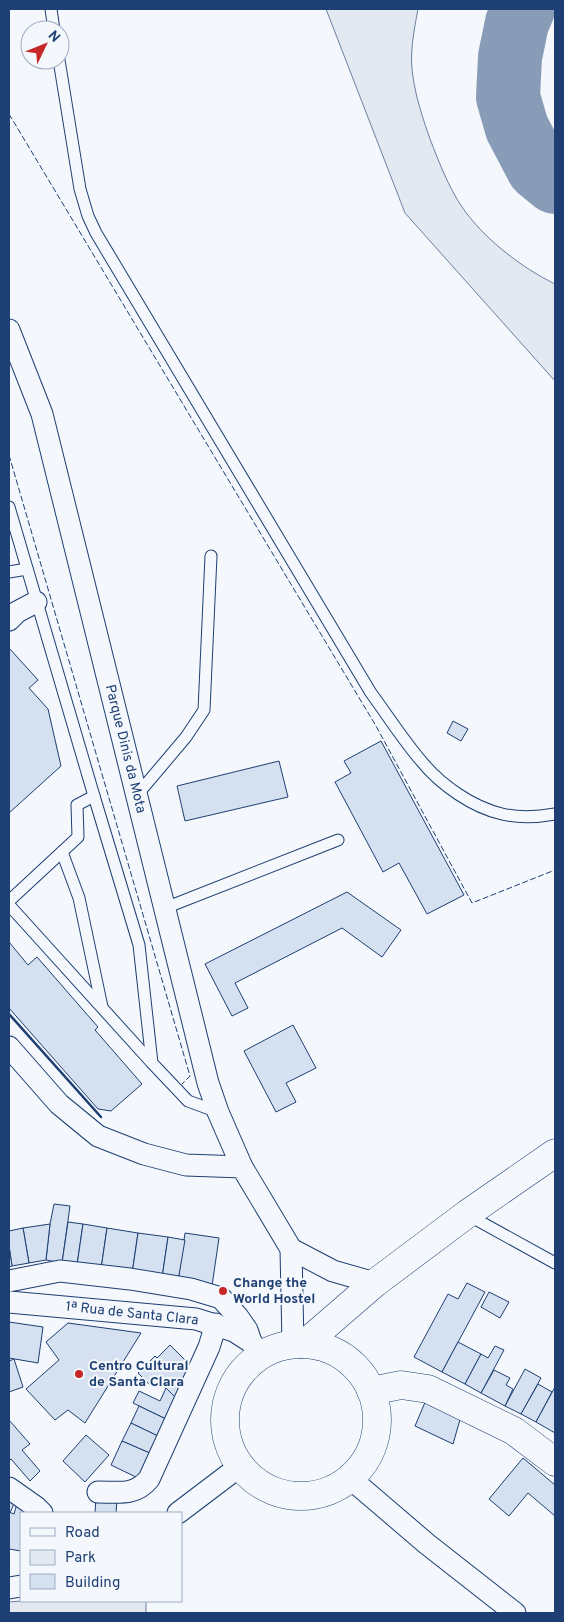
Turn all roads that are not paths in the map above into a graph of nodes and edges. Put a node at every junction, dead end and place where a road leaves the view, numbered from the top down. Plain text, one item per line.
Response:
1 (61, 70) edge
2 (9, 330) edge
3 (9, 507) edge
4 (211, 556) dead end
5 (27, 569) junction
6 (9, 572) edge
7 (36, 602) junction
8 (9, 620) edge
9 (137, 795) junction
10 (94, 796) junction
11 (555, 814) edge
12 (338, 840) dead end
13 (62, 852) junction
14 (9, 901) edge
15 (9, 906) edge
16 (165, 908) junction
17 (102, 1008) junction
18 (9, 1047) edge
19 (152, 1063) junction
20 (218, 1112) junction
21 (555, 1153) edge
22 (242, 1167) junction
23 (467, 1214) junction
24 (291, 1249) junction
25 (555, 1263) edge
26 (9, 1281) edge
27 (375, 1283) junction
28 (9, 1302) edge
29 (216, 1324) junction
30 (297, 1344) junction
31 (256, 1349) junction
32 (337, 1354) junction
33 (371, 1391) junction
34 (555, 1462) edge
35 (240, 1466) junction
36 (351, 1479) junction
37 (9, 1488) edge
38 (98, 1492) dead end
39 (41, 1512) edge
40 (179, 1512) edge
41 (515, 1613) edge

1 - 11 lane
2 - 9 street, Parque Dinis da Mota
3 - 5 lane
4 - 9 lane
5 - 6 lane
5 - 7 lane
7 - 8 street
7 - 10 lane
9 - 16 street, Parque Dinis da Mota
10 - 13 lane
10 - 19 lane
12 - 16 lane
13 - 14 lane
13 - 17 lane
15 - 17 lane
16 - 20 street, Parque Dinis da Mota
17 - 19 lane
18 - 22 street
19 - 20 lane
20 - 22 street, Parque Dinis da Mota
21 - 23 main road
22 - 24 street, Parque Dinis da Mota
23 - 25 lane
23 - 27 main road
24 - 27 street
24 - 30 street
26 - 31 street, 1ª Rua de Santa Clara
27 - 30 main road
27 - 32 main road
28 - 29 street, 1ª Rua de Santa Clara
29 - 31 street, 1ª Rua de Santa Clara
29 - 38 street
30 - 31 main road
30 - 32 main road
31 - 35 main road
32 - 33 main road
33 - 34 main road
33 - 36 main road
35 - 36 main road
35 - 40 street
36 - 41 street
37 - 39 street

